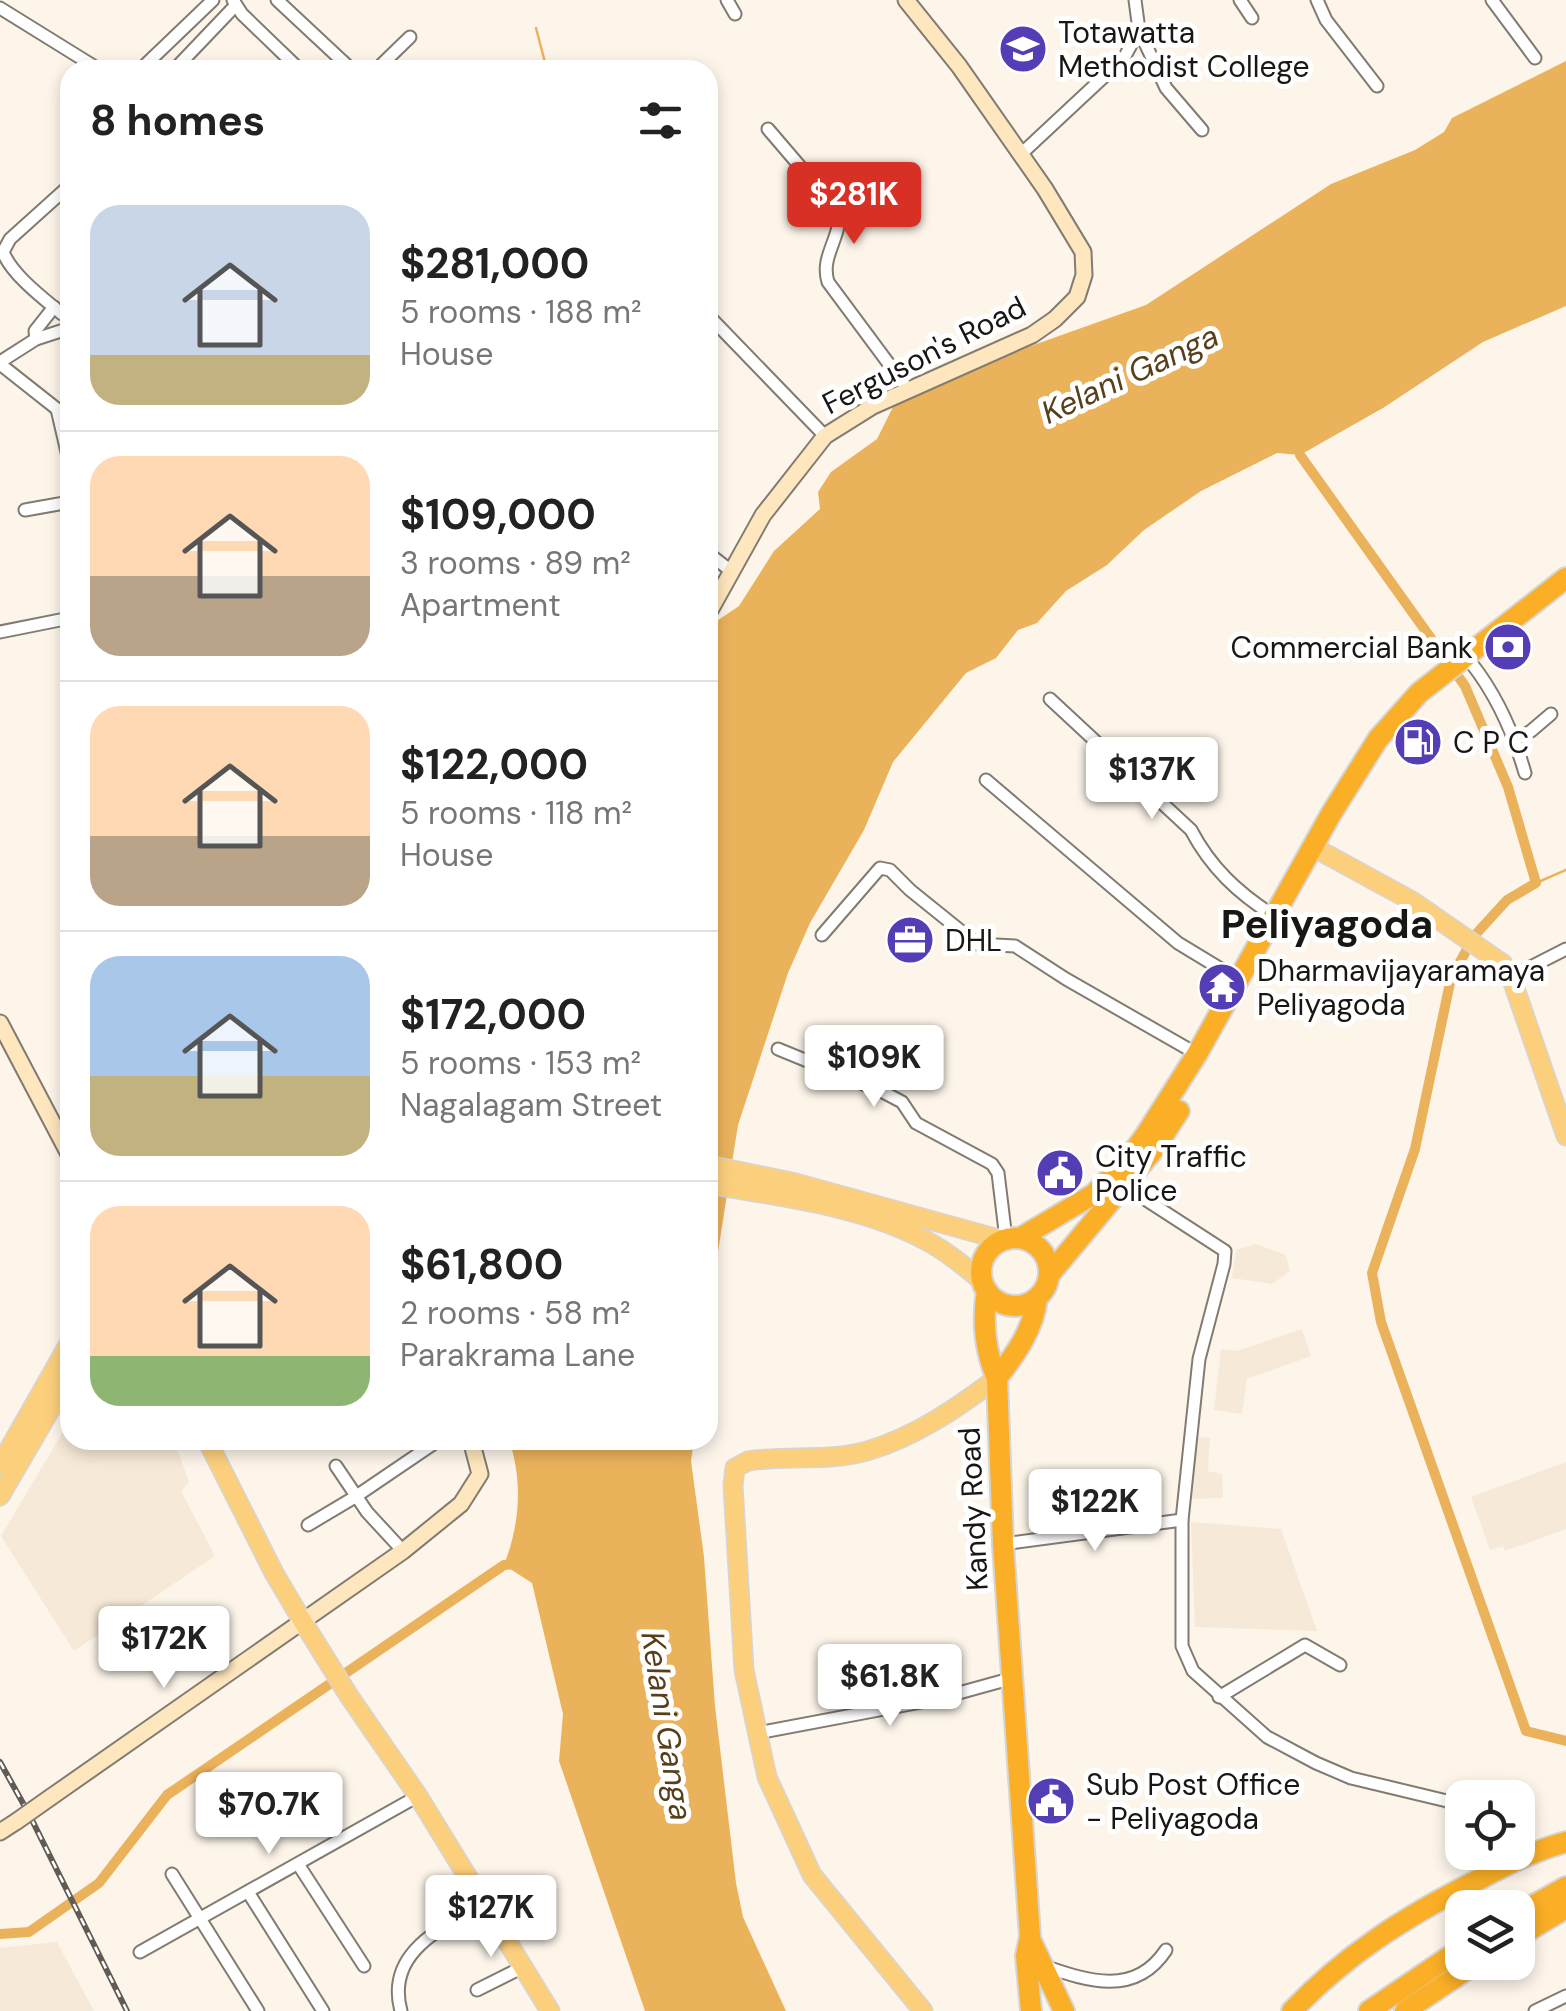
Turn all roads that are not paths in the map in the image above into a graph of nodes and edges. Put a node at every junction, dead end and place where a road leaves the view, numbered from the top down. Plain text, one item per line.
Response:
1 (213, 0) edge
2 (277, 0) edge
3 (727, 0) edge
4 (906, 0) edge
5 (1135, 0) edge
6 (1240, 0) edge
7 (1317, 0) edge
8 (1492, 0) edge
9 (234, 3) edge
10 (0, 8) edge
11 (735, 14) dead end
12 (1252, 18) dead end
13 (1139, 30) junction
14 (410, 37) dead end
15 (1535, 58) dead end
16 (84, 60) edge
17 (150, 60) edge
18 (183, 60) edge
19 (290, 60) edge
20 (341, 60) edge
21 (386, 60) edge
22 (1377, 86) dead end
23 (768, 128) dead end
24 (1202, 130) dead end
25 (1020, 155) junction
26 (60, 194) edge
27 (54, 307) junction
28 (60, 312) edge
29 (718, 325) edge
30 (60, 332) edge
31 (36, 340) junction
32 (0, 363) edge
33 (909, 391) junction
34 (60, 408) edge
35 (825, 436) junction
36 (60, 504) edge
37 (26, 510) dead end
38 (718, 560) edge
39 (732, 571) junction
40 (1566, 578) edge
41 (1566, 592) edge
42 (718, 596) edge
43 (60, 620) edge
44 (0, 632) edge
45 (1460, 668) junction
46 (1050, 699) dead end
47 (1551, 714) dead end
48 (1515, 740) junction
49 (1525, 774) dead end
50 (986, 780) dead end
51 (1318, 849) junction
52 (1274, 916) junction
53 (822, 934) dead end
54 (1566, 949) edge
55 (1512, 977) junction
56 (1238, 980) junction
57 (0, 1023) edge
58 (778, 1049) dead end
59 (1198, 1054) junction
60 (1566, 1136) edge
61 (60, 1137) edge
62 (718, 1169) edge
63 (718, 1185) edge
64 (1123, 1186) junction
65 (793, 1191) junction
66 (1009, 1239) junction
67 (1049, 1275) junction
68 (984, 1286) junction
69 (1037, 1298) junction
70 (60, 1360) edge
71 (997, 1378) junction
72 (60, 1393) edge
73 (212, 1450) edge
74 (423, 1450) edge
75 (474, 1450) edge
76 (0, 1465) edge
77 (336, 1466) dead end
78 (0, 1496) edge
79 (355, 1497) junction
80 (1182, 1520) junction
81 (308, 1524) dead end
82 (1003, 1544) junction
83 (403, 1551) junction
84 (303, 1622) junction
85 (1340, 1665) dead end
86 (1012, 1678) junction
87 (1219, 1698) junction
88 (756, 1733) junction
89 (418, 1796) junction
90 (1445, 1801) edge
91 (1566, 1829) edge
92 (0, 1832) edge
93 (1535, 1841) edge
94 (1566, 1842) edge
95 (298, 1864) junction
96 (1474, 1870) edge
97 (172, 1874) dead end
98 (1566, 1887) edge
99 (248, 1892) junction
100 (484, 1903) junction
101 (1535, 1904) edge
102 (1566, 1908) edge
103 (201, 1918) junction
104 (1535, 1927) edge
105 (1030, 1936) junction
106 (1166, 1950) dead end
107 (140, 1952) dead end
108 (1445, 1960) edge
109 (1040, 1964) junction
110 (364, 1966) dead end
111 (523, 1967) junction
112 (1451, 1980) edge
113 (477, 1990) dead end
114 (1566, 1996) edge
115 (1067, 2009) edge
116 (1281, 2010) edge
117 (258, 2011) edge
118 (323, 2011) edge
119 (401, 2011) edge
120 (550, 2011) edge
121 (922, 2011) edge
122 (1031, 2011) edge
123 (1369, 2011) edge
124 (1405, 2011) edge
125 (1535, 2011) edge

1 - 17 street
2 - 20 street
3 - 11 street
4 - 25 street, Ferguson's Road
5 - 13 street
6 - 12 street
7 - 22 street
8 - 15 street
9 - 18 street
9 - 19 street
10 - 16 street
13 - 24 street
13 - 25 street
14 - 21 street
23 - 33 street
25 - 33 street, Ferguson's Road
26 - 27 street
27 - 28 street
27 - 31 street
29 - 35 street
30 - 31 street
31 - 32 street
32 - 34 street
33 - 35 street, Ferguson's Road
35 - 39 street, Ferguson's Road
36 - 37 street
38 - 39 street
39 - 42 street, Ferguson's Road
40 - 45 highway
41 - 45 highway
43 - 44 street
45 - 48 street
45 - 51 highway
46 - 52 street
47 - 48 street
48 - 49 street
50 - 56 street
51 - 52 highway
51 - 55 main road
51 - 64 highway
52 - 56 highway
53 - 59 street
54 - 55 street
55 - 60 main road
56 - 59 highway
57 - 61 street
58 - 66 street
59 - 66 highway
62 - 65 main road
63 - 65 main road
64 - 67 highway
64 - 80 street
65 - 66 main road
65 - 68 main road
66 - 67 highway
66 - 68 highway
67 - 69 highway
68 - 69 highway
68 - 71 highway, Kandy Road
69 - 71 highway
70 - 76 main road
71 - 82 highway, Kandy Road
71 - 88 main road
72 - 78 main road
73 - 84 main road
74 - 79 street
75 - 83 street
77 - 79 street
79 - 81 street
79 - 83 street
80 - 82 street
80 - 87 street
82 - 86 highway, Kandy Road
83 - 84 street
84 - 89 main road
84 - 92 street, bridge
85 - 87 street
86 - 88 street
86 - 105 highway, Kandy Road
87 - 90 street
88 - 121 main road
89 - 95 street
89 - 100 main road
91 - 93 highway
94 - 116 highway
95 - 99 street
95 - 110 street
96 - 116 highway
97 - 103 street
98 - 101 highway
99 - 103 street
99 - 118 street
100 - 111 main road
100 - 119 street
102 - 104 highway
103 - 107 street
103 - 117 street
105 - 109 highway, Kandy Road
105 - 122 highway, Kandy Road
106 - 109 street
108 - 123 highway
109 - 115 highway, Kandy Road
111 - 113 street
111 - 120 main road
112 - 124 highway
114 - 125 street
115 - 122 highway

